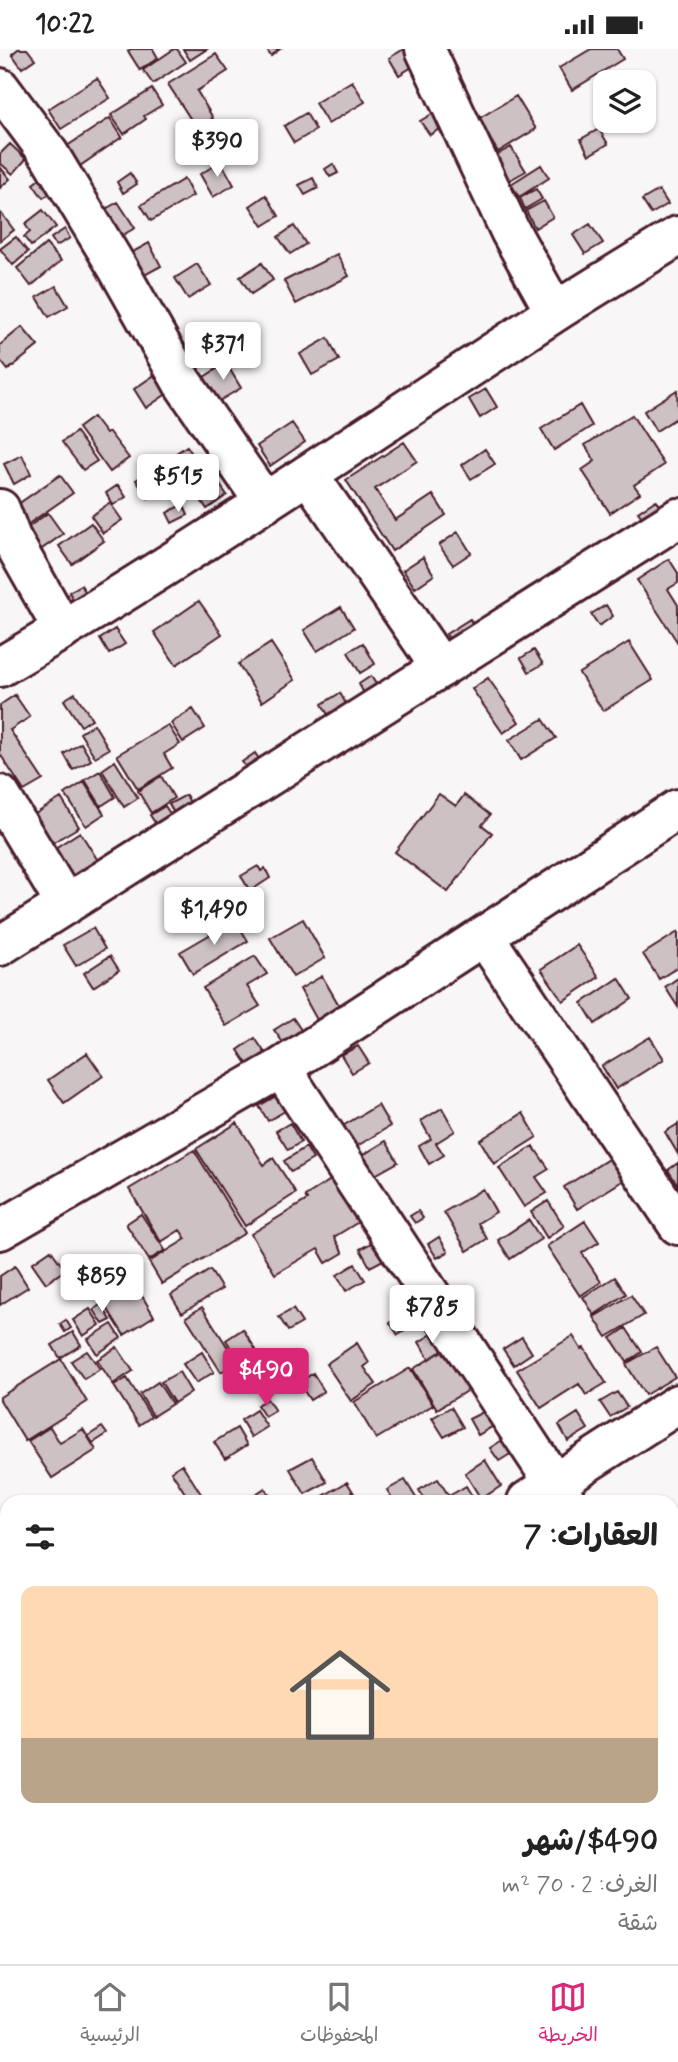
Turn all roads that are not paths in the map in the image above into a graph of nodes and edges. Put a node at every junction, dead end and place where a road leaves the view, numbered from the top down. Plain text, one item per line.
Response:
1 (425, 49) edge
2 (0, 87) edge
3 (676, 243) edge
4 (555, 312) junction
5 (308, 474) junction
6 (265, 503) junction
7 (0, 509) edge
8 (678, 518) edge
9 (63, 631) junction
10 (0, 667) edge
11 (441, 668) junction
12 (0, 795) edge
13 (674, 821) edge
14 (66, 905) junction
15 (484, 936) junction
16 (0, 946) edge
17 (281, 1068) junction
18 (678, 1225) edge
19 (0, 1230) edge
20 (678, 1404) edge
21 (548, 1495) edge
22 (550, 1495) edge

1 - 4 street
2 - 6 street
3 - 4 street
4 - 5 street
5 - 6 street
5 - 11 street
6 - 9 street
7 - 9 street
8 - 11 street
9 - 10 street
11 - 14 street
12 - 14 street
13 - 15 street
14 - 16 street
15 - 17 street
15 - 18 street
17 - 19 street
17 - 21 street
20 - 22 street

